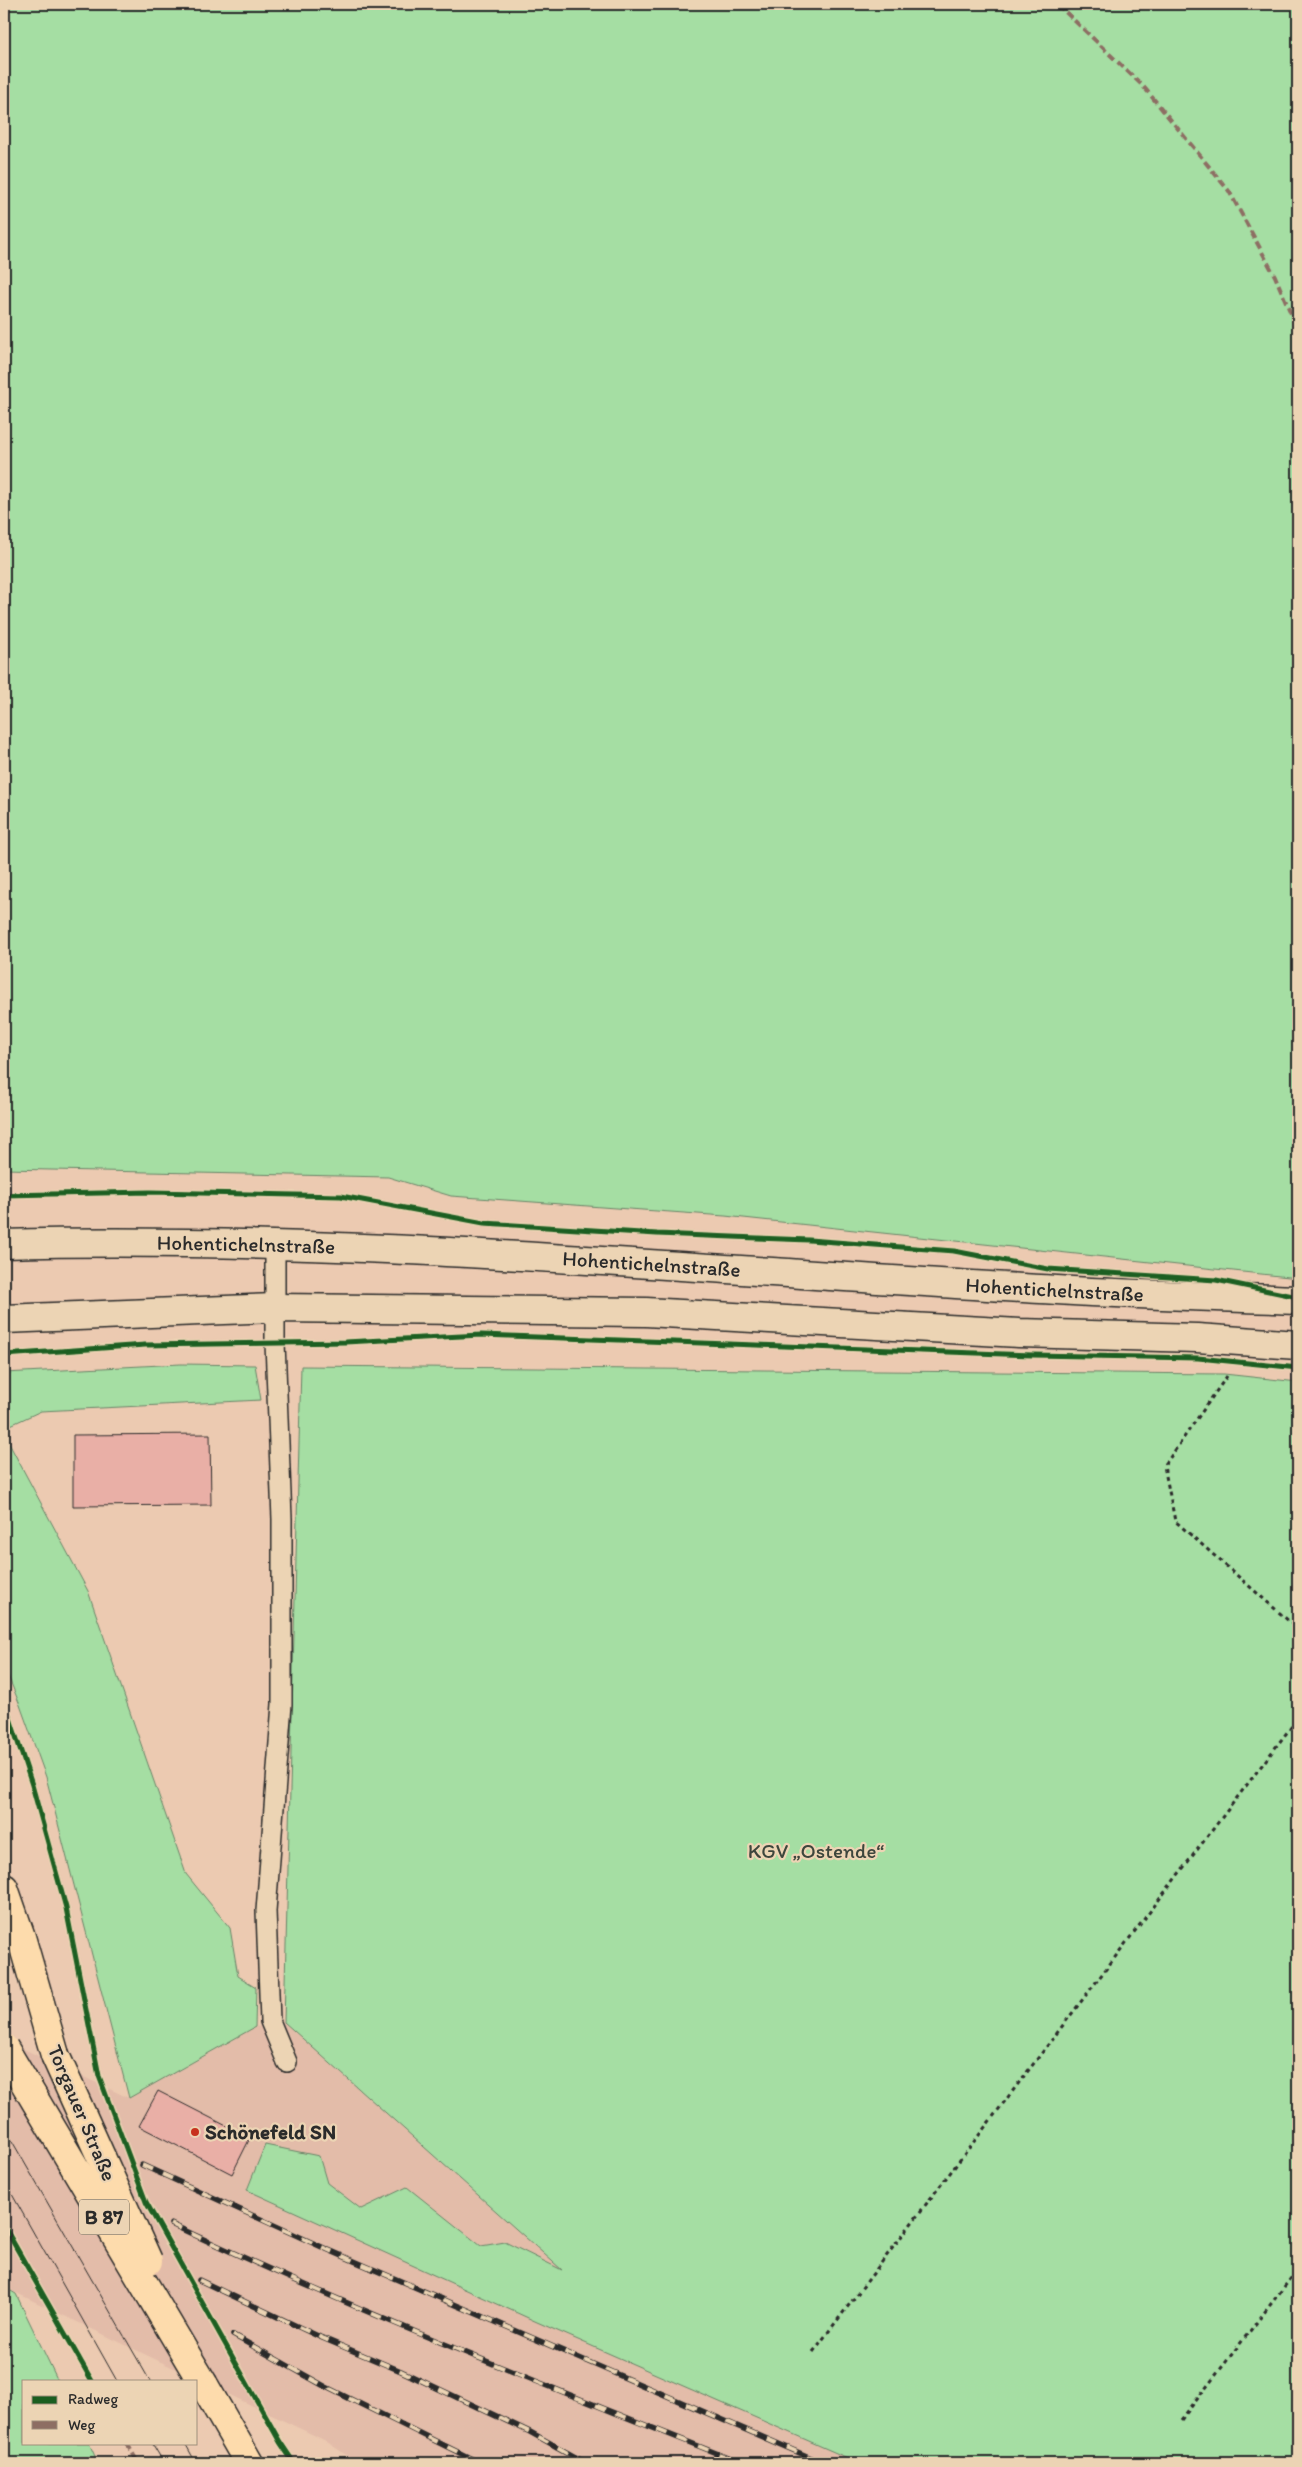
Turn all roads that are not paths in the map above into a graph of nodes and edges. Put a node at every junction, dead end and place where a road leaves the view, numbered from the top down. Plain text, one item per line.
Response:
1 (4, 1244) edge
2 (275, 1244) junction
3 (1298, 1300) edge
4 (275, 1308) junction
5 (4, 1320) edge
6 (1298, 1345) edge
7 (4, 1888) edge
8 (4, 2048) edge
9 (287, 2062) dead end
10 (204, 2385) junction
11 (249, 2463) edge

1 - 2 main road, Hohentichelnstraße
2 - 3 main road, Hohentichelnstraße
2 - 4 lane
4 - 5 main road, Hohentichelnstraße
4 - 6 main road, Hohentichelnstraße
4 - 9 lane
7 - 10 main road, Torgauer Straße / B 87, bridge
8 - 10 main road, Torgauer Straße / B 87, bridge
10 - 11 main road, Torgauer Straße / B 87

